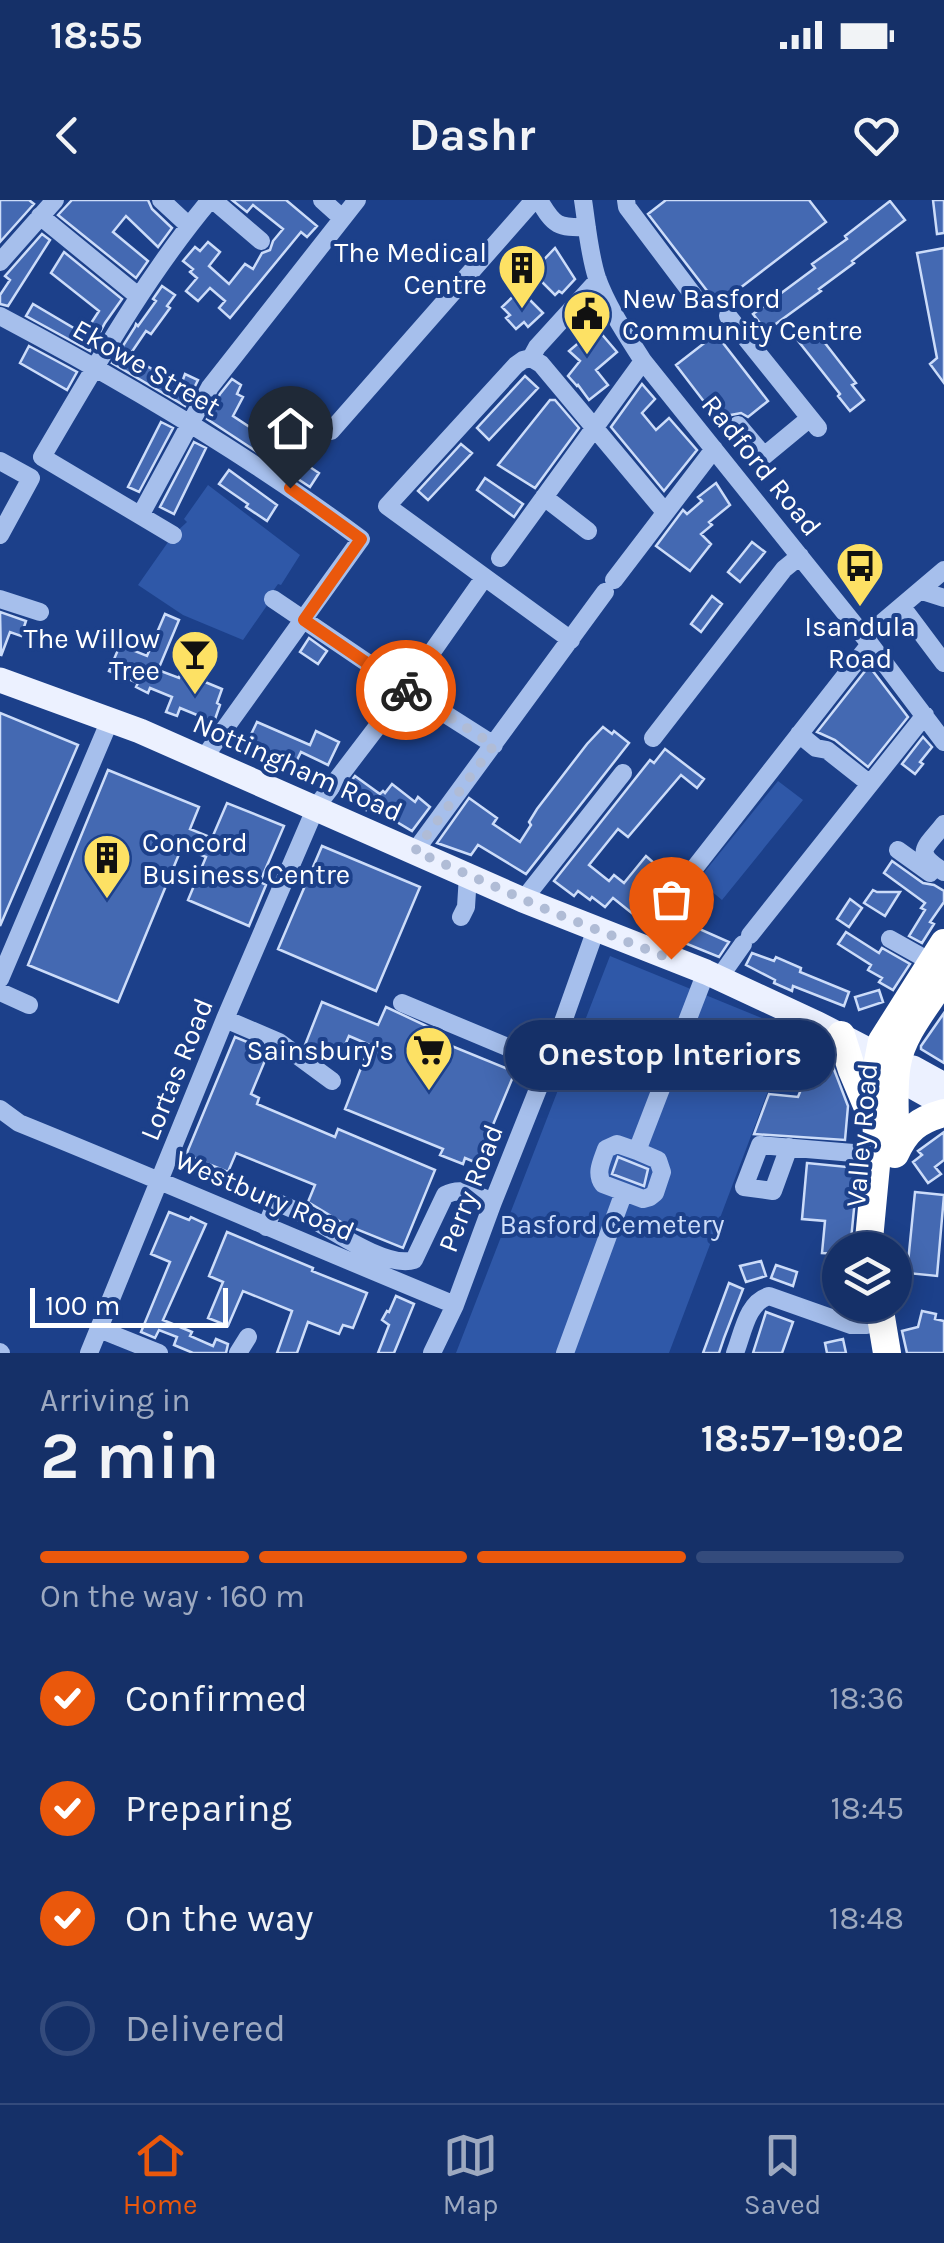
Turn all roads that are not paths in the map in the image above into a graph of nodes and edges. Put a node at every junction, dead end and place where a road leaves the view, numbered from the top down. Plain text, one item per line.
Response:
1 (55, 200) edge
2 (161, 200) edge
3 (211, 200) edge
4 (322, 200) edge
5 (357, 200) edge
6 (537, 200) edge
7 (583, 200) edge
8 (626, 200) edge
9 (40, 216) junction
10 (342, 218) junction
11 (188, 225) junction
12 (587, 227) junction
13 (261, 241) dead end
14 (0, 262) edge
15 (598, 280) junction
16 (138, 296) junction
17 (696, 300) dead end
18 (0, 316) edge
19 (728, 316) dead end
20 (532, 358) junction
21 (643, 361) junction
22 (96, 366) junction
23 (191, 424) junction
24 (738, 425) dead end
25 (595, 427) junction
26 (331, 431) dead end
27 (757, 448) junction
28 (714, 449) junction
29 (0, 461) edge
30 (730, 469) junction
31 (544, 497) junction
32 (665, 512) junction
33 (140, 514) junction
34 (588, 532) dead end
35 (172, 535) dead end
36 (0, 536) edge
37 (800, 556) junction
38 (500, 558) dead end
39 (944, 570) edge
40 (484, 578) junction
41 (922, 591) junction
42 (944, 598) edge
43 (0, 599) edge
44 (273, 600) dead end
45 (902, 607) junction
46 (40, 612) dead end
47 (304, 620) junction
48 (571, 640) junction
49 (868, 640) junction
50 (944, 664) edge
51 (0, 680) edge
52 (406, 689) junction
53 (925, 715) junction
54 (110, 720) junction
55 (799, 734) junction
56 (653, 738) dead end
57 (944, 742) edge
58 (494, 745) junction
59 (203, 759) junction
60 (622, 772) dead end
61 (870, 784) junction
62 (316, 808) junction
63 (944, 824) edge
64 (898, 850) dead end
65 (415, 851) junction
66 (944, 872) edge
67 (468, 874) junction
68 (944, 884) edge
69 (522, 900) junction
70 (461, 917) dead end
71 (652, 921) dead end
72 (596, 929) junction
73 (8, 937) edge
74 (890, 939) dead end
75 (940, 961) edge
76 (712, 975) junction
77 (0, 980) edge
78 (0, 992) edge
79 (402, 1003) dead end
80 (29, 1005) dead end
81 (226, 1019) junction
82 (841, 1036) junction
83 (888, 1060) junction
84 (548, 1064) junction
85 (332, 1081) dead end
86 (944, 1085) edge
87 (944, 1104) edge
88 (0, 1109) edge
89 (944, 1113) edge
90 (789, 1147) junction
91 (883, 1147) junction
92 (637, 1151) junction
93 (161, 1180) junction
94 (624, 1192) junction
95 (492, 1202) junction
96 (266, 1227) junction
97 (871, 1232) edge
98 (883, 1232) edge
99 (455, 1305) junction
100 (822, 1315) edge
101 (843, 1322) edge
102 (870, 1322) edge
103 (98, 1329) junction
104 (89, 1353) edge
105 (159, 1353) edge
106 (432, 1353) edge
107 (565, 1353) edge
108 (735, 1353) edge
109 (887, 1353) edge

1 - 9 street
2 - 11 street
3 - 11 street
3 - 13 street
4 - 10 street
5 - 10 street
6 - 12 street
6 - 26 street
7 - 12 street, Radford Road
8 - 17 street
9 - 14 street
9 - 16 street
10 - 23 street
11 - 16 street
12 - 15 street, Radford Road
15 - 20 street
15 - 21 street, Radford Road
16 - 22 street
18 - 22 street, Ekowe Street
19 - 27 street
20 - 25 street
20 - 40 street
21 - 25 street
21 - 28 street, Radford Road
22 - 23 street, Ekowe Street
22 - 33 street
23 - 33 street
23 - 47 street, Ekowe Street
24 - 27 street
25 - 31 street
25 - 32 street
27 - 30 street
28 - 30 street, Radford Road
28 - 32 street
29 - 36 street
30 - 37 street, Radford Road
31 - 34 street
31 - 38 street
32 - 48 street
33 - 35 street
37 - 49 street, Radford Road
37 - 56 street
39 - 41 street
40 - 48 street
40 - 52 street, Lortas Road
41 - 42 street
41 - 45 street
43 - 46 street
44 - 47 street
45 - 49 street
45 - 50 street
47 - 52 street
47 - 59 street
48 - 58 street
49 - 53 street, Radford Road
49 - 55 street
51 - 54 main road, Nottingham Road
52 - 58 street
52 - 62 street, Lortas Road
53 - 57 street, Radford Road
53 - 61 street
54 - 59 main road, Nottingham Road
54 - 73 street
55 - 61 street
55 - 71 street
58 - 65 street
59 - 62 main road, Nottingham Road
60 - 69 street
61 - 76 street
62 - 65 main road, Nottingham Road
62 - 81 street, Lortas Road
63 - 66 street
64 - 68 street
65 - 67 main road, Nottingham Road
67 - 69 main road, Nottingham Road
67 - 70 street
69 - 72 main road, Nottingham Road
72 - 76 main road, Nottingham Road
72 - 84 street, Perry Road
73 - 77 street
74 - 75 street
75 - 83 highway, Valley Road
76 - 82 main road, Nottingham Road
76 - 92 street
78 - 80 street
79 - 84 street
81 - 85 street
81 - 93 street, Lortas Road
82 - 83 main road, Nottingham Road
82 - 91 highway
83 - 86 main road, Nottingham Road
83 - 87 main road, Nottingham Road
83 - 91 highway, Valley Road
84 - 95 street, Perry Road
88 - 93 street, Westbury Road
89 - 91 highway
90 - 90 street
90 - 91 street
91 - 97 highway, Valley Road
91 - 98 highway, Valley Road
92 - 94 street
92 - 94 street
93 - 96 street, Westbury Road
93 - 103 street, Lortas Road
94 - 107 street
95 - 96 street
95 - 99 street, Perry Road
96 - 99 street, Westbury Road
99 - 106 street, Perry Road
100 - 108 street
101 - 102 street
102 - 109 highway
103 - 104 street, Lortas Road
103 - 105 street

